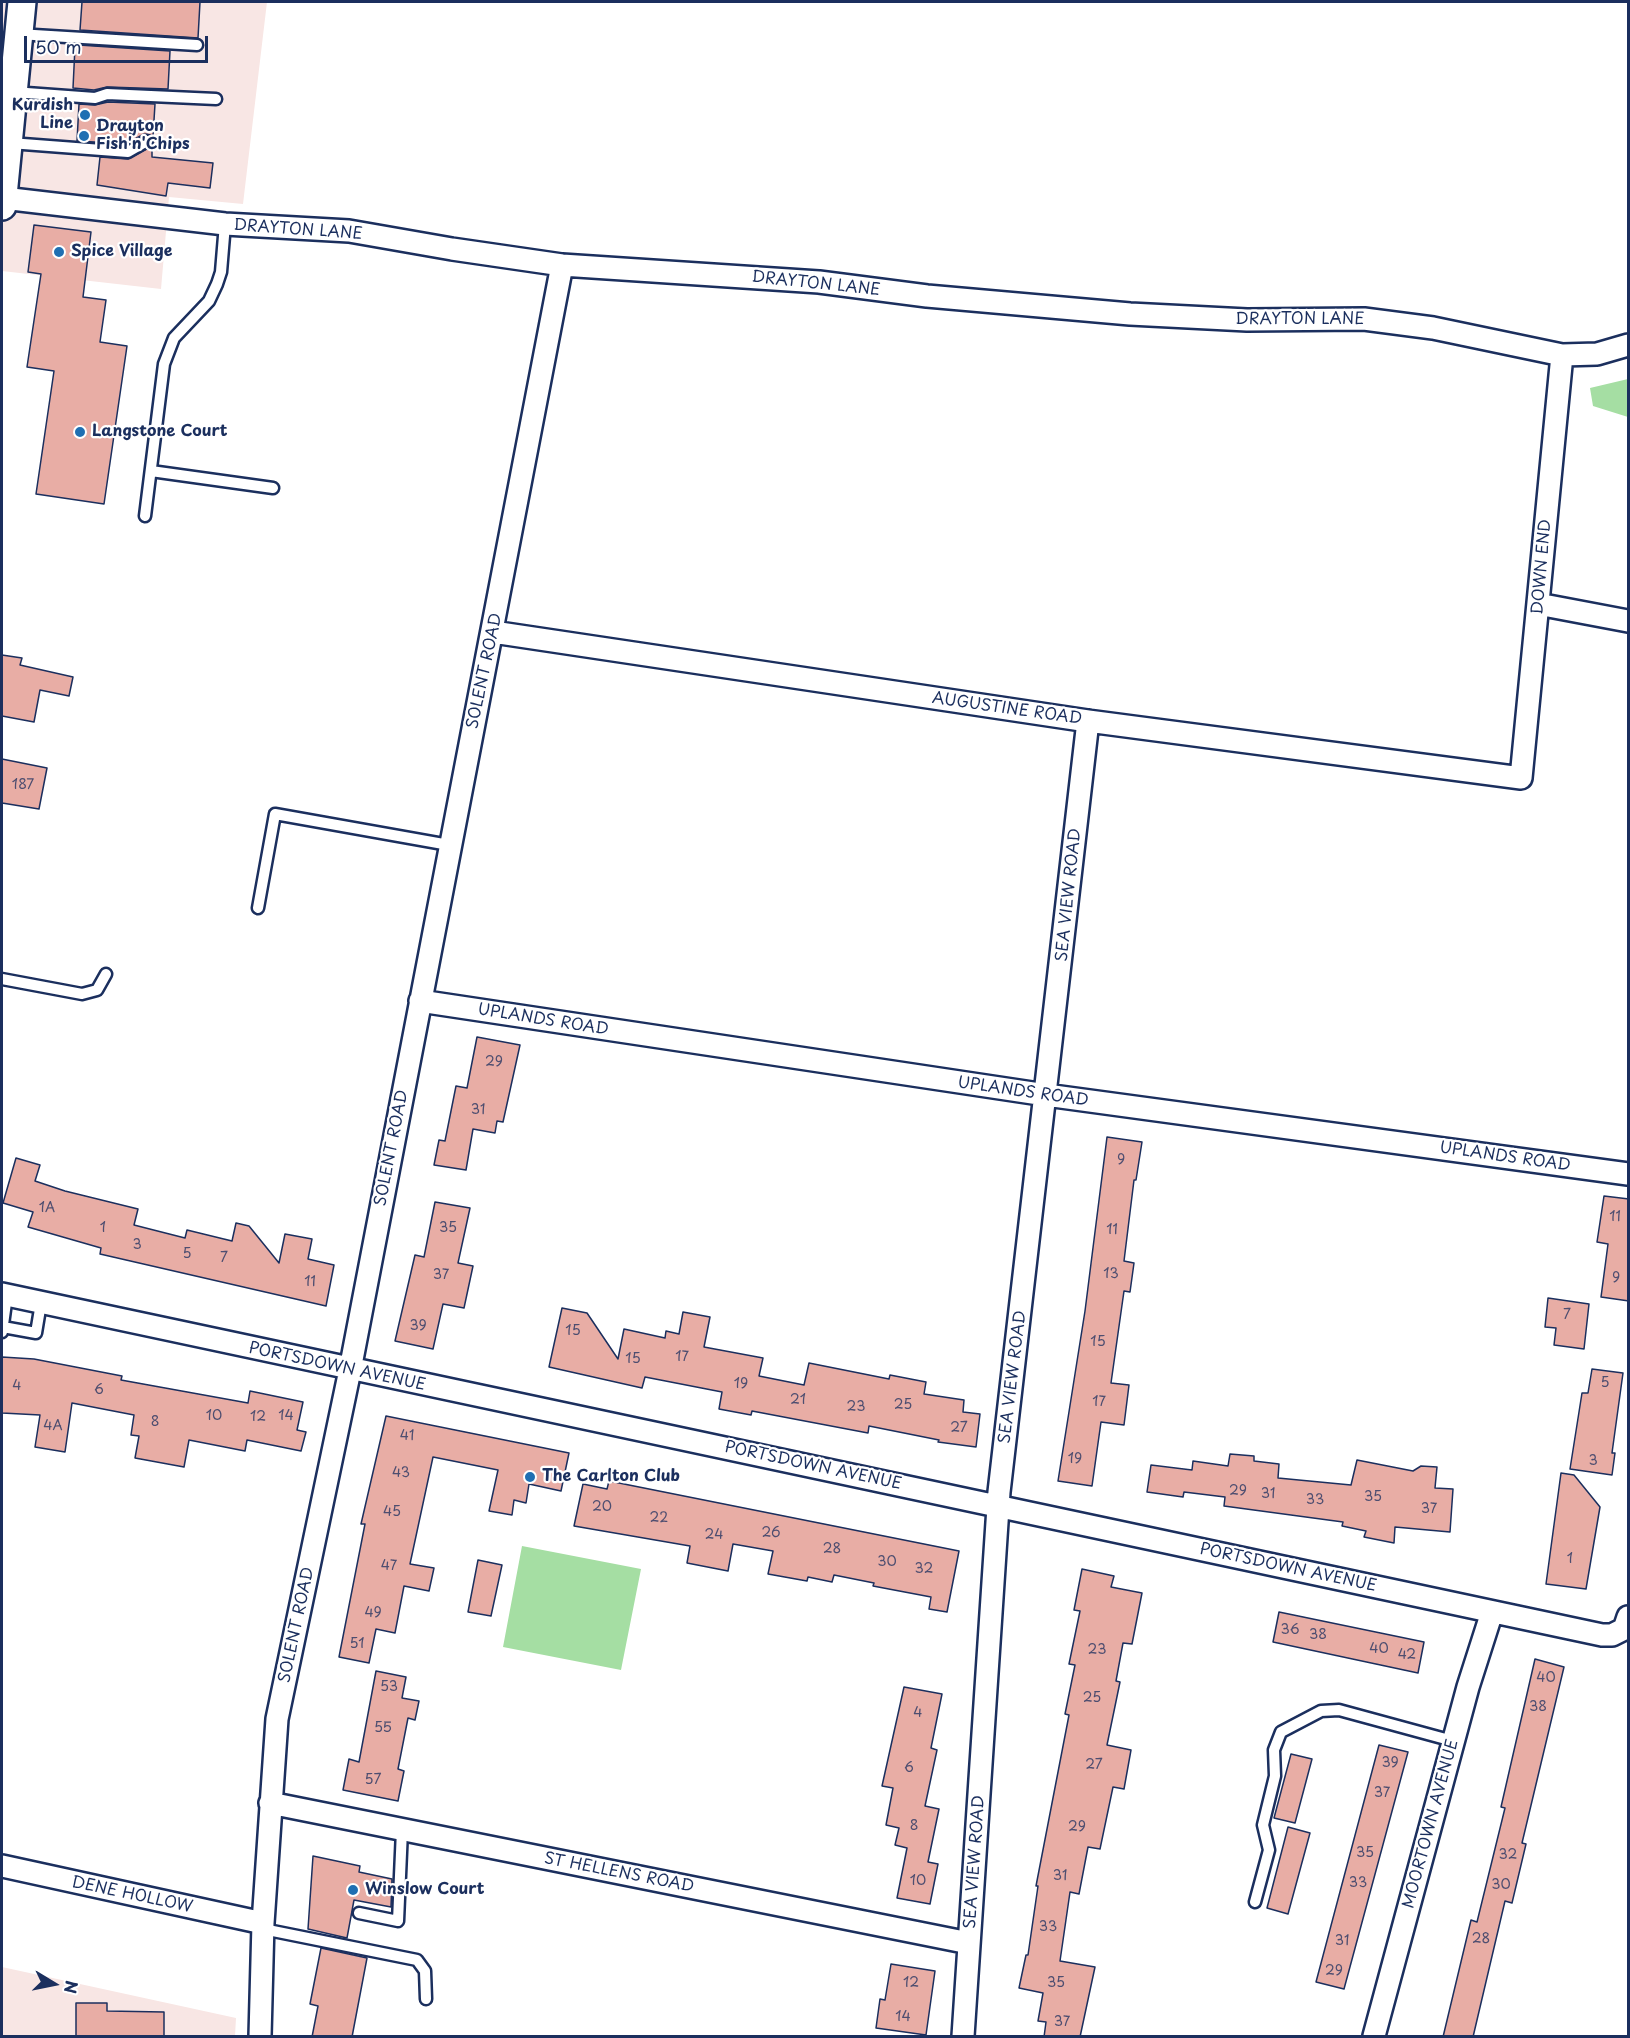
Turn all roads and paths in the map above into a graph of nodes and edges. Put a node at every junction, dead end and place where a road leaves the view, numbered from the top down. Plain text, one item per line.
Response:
1 (15, 19) edge
2 (197, 45) dead end
3 (12, 92) junction
4 (216, 99) dead end
5 (147, 141) dead end
6 (8, 143) junction
7 (2, 202) edge
8 (225, 225) junction
9 (562, 265) junction
10 (1629, 345) edge
11 (1562, 355) junction
12 (151, 471) junction
13 (273, 488) dead end
14 (145, 516) dead end
15 (1538, 604) junction
16 (1629, 621) edge
17 (493, 632) junction
18 (1088, 721) junction
19 (1521, 778) joint
20 (449, 845) junction
21 (258, 908) dead end
22 (106, 974) dead end
23 (2, 979) edge
24 (420, 1001) junction
25 (1046, 1095) junction
26 (1629, 1174) edge
27 (4, 1294) edge
28 (41, 1303) junction
29 (2, 1330) edge
30 (350, 1370) junction
31 (998, 1505) junction
32 (1492, 1612) junction
33 (1626, 1623) edge
34 (1453, 1741) junction
35 (270, 1803) junction
36 (402, 1830) junction
37 (2, 1866) edge
38 (1254, 1902) dead end
39 (359, 1913) dead end
40 (263, 1926) junction
41 (969, 1943) junction
42 (426, 1999) dead end
43 (260, 2037) edge
44 (963, 2037) edge
45 (1374, 2037) edge

1 - 2 lane
1 - 3 street
3 - 4 lane
3 - 6 street
5 - 6 lane
6 - 7 street
7 - 8 street, DRAYTON LANE
8 - 9 street, DRAYTON LANE
8 - 12 lane
9 - 11 street, DRAYTON LANE
9 - 17 street, SOLENT ROAD
10 - 11 street, DRAYTON LANE
11 - 15 street, DOWN END
12 - 13 lane
12 - 14 lane
15 - 16 street
15 - 19 street, DOWN END
17 - 18 street, AUGUSTINE ROAD
17 - 20 street, SOLENT ROAD
18 - 19 street, AUGUSTINE ROAD
18 - 25 street, SEA VIEW ROAD
20 - 21 lane
20 - 24 street, SOLENT ROAD
22 - 23 lane
24 - 25 street, UPLANDS ROAD
24 - 30 street, SOLENT ROAD
25 - 26 street, UPLANDS ROAD
25 - 31 street, SEA VIEW ROAD
27 - 28 street, PORTSDOWN AVENUE
27 - 29 lane
28 - 29 lane
28 - 30 street, PORTSDOWN AVENUE
30 - 31 street, PORTSDOWN AVENUE
30 - 35 street, SOLENT ROAD
31 - 32 street, PORTSDOWN AVENUE
31 - 41 street, SEA VIEW ROAD
32 - 33 street, PORTSDOWN AVENUE
32 - 34 street, MOORTOWN AVENUE
34 - 38 lane
34 - 45 street, MOORTOWN AVENUE
35 - 36 street, ST HELLENS ROAD
35 - 40 street, SOLENT ROAD
36 - 39 lane
36 - 41 street, ST HELLENS ROAD
37 - 40 street, DENE HOLLOW
40 - 42 lane
40 - 43 street, SOLENT ROAD
41 - 44 street, SEA VIEW ROAD

